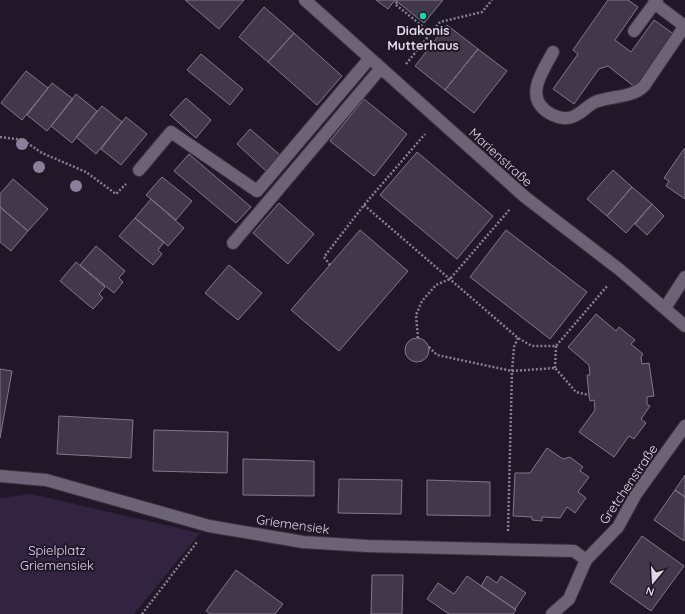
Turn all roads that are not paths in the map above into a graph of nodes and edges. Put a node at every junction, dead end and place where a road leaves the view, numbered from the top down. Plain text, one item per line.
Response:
1 (305, 0) edge
2 (656, 2) edge
3 (634, 31) dead end
4 (553, 52) dead end
5 (370, 58) junction
6 (381, 68) junction
7 (139, 170) road end
8 (233, 243) dead end
9 (685, 277) edge
10 (665, 308) junction
11 (685, 326) edge
12 (685, 426) edge
13 (0, 476) edge
14 (586, 560) junction
15 (552, 614) edge

1 - 5 street, Marienstraße
2 - 3 street
2 - 4 street
5 - 6 street, Marienstraße
5 - 7 street
6 - 8 street
6 - 10 street, Marienstraße
9 - 10 street
10 - 11 street, Marienstraße
12 - 14 street, Gretchenstraße
13 - 14 street, Griemensiek
14 - 15 street, Gretchenstraße

